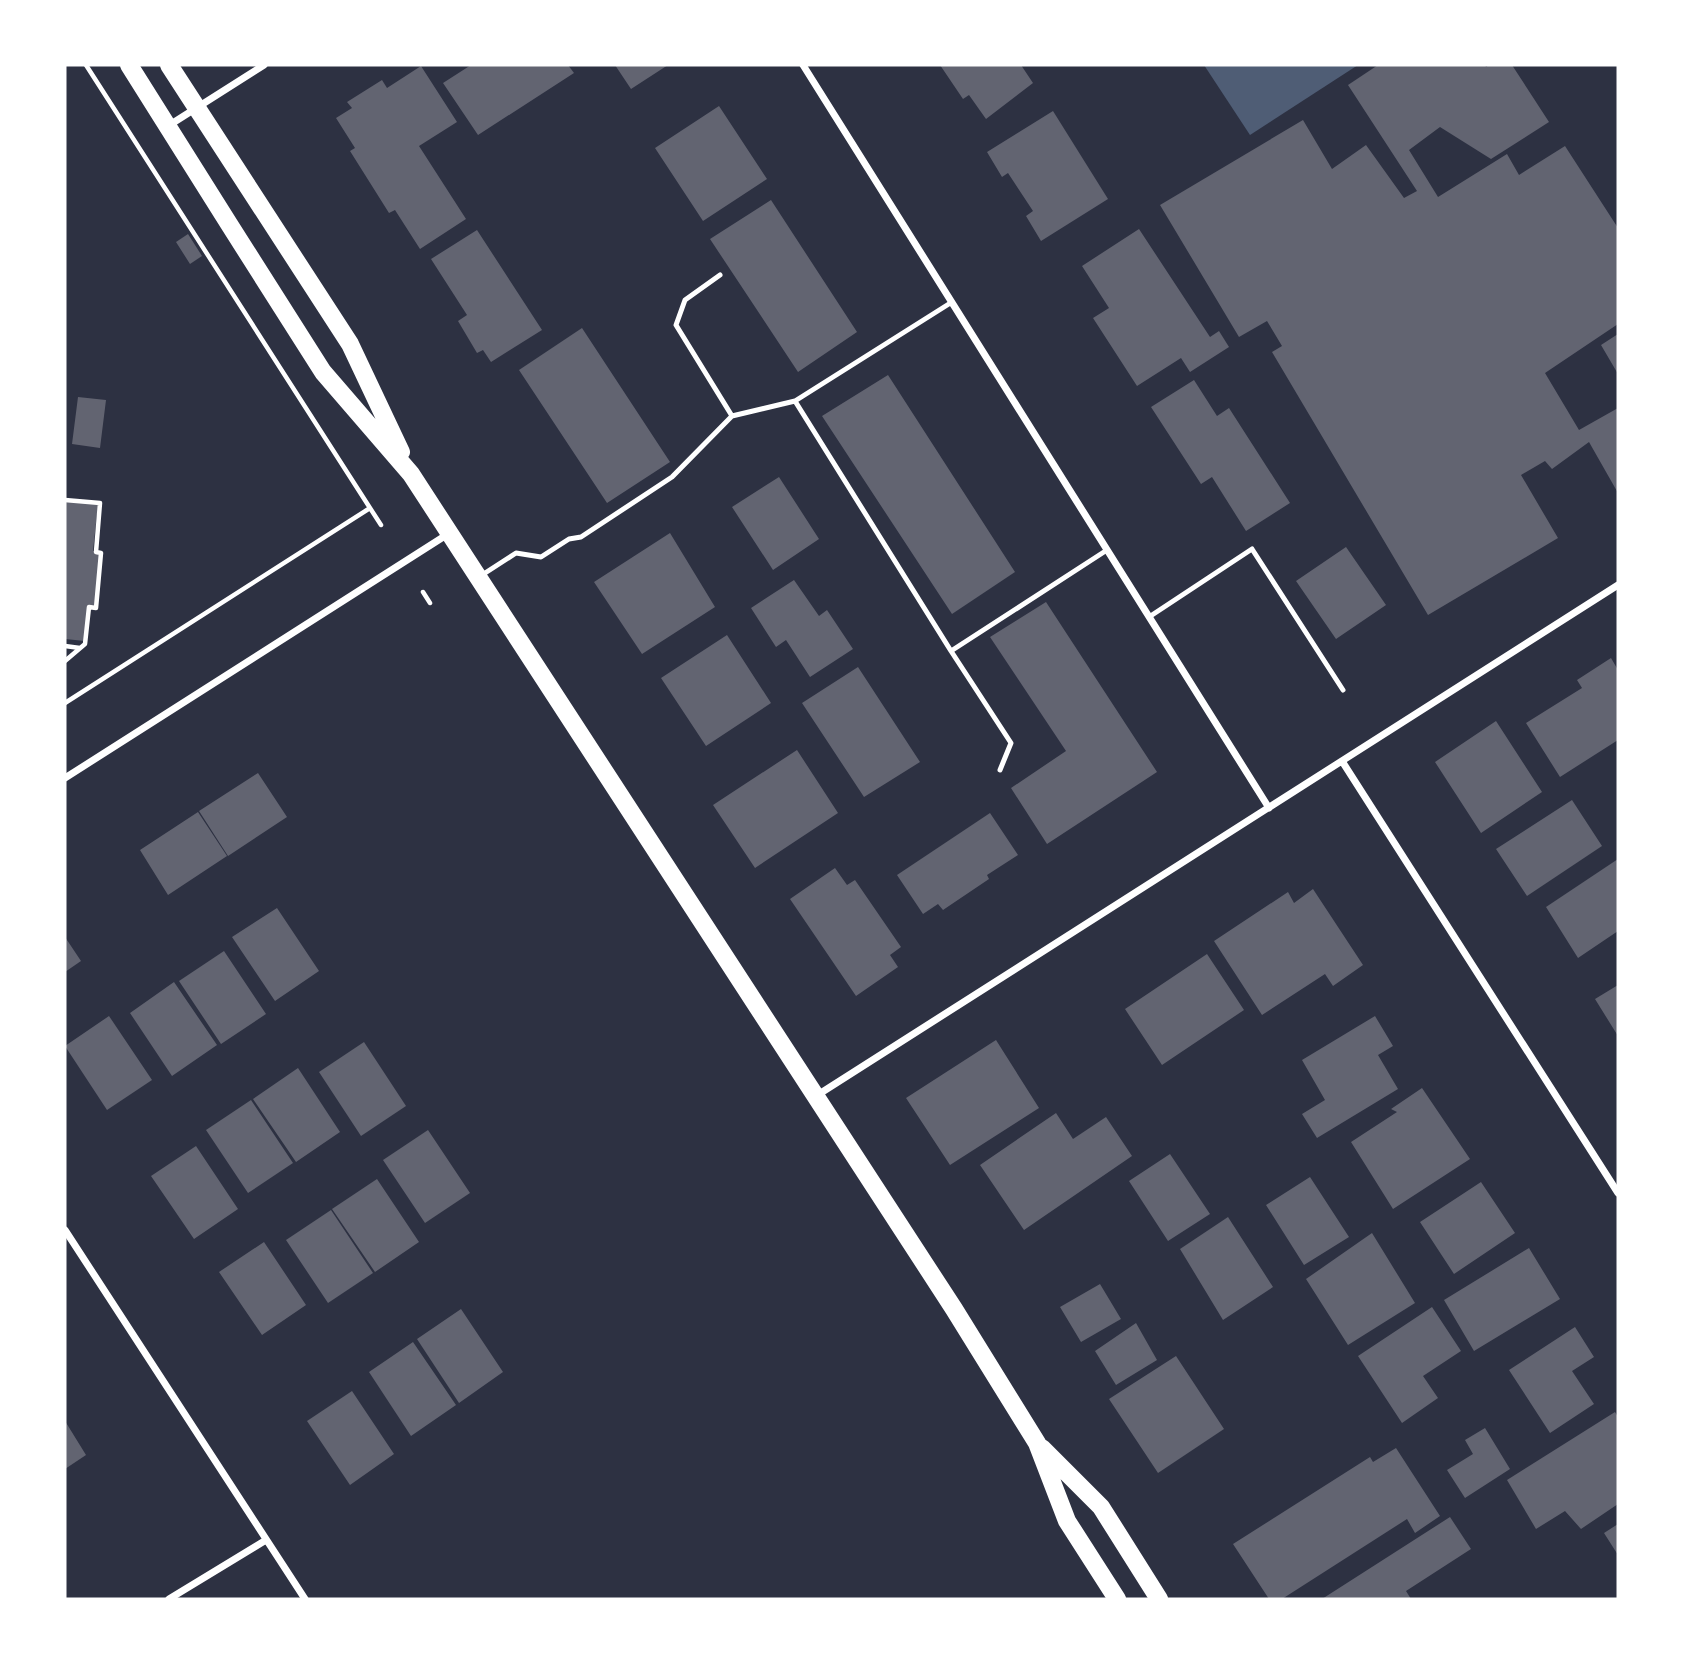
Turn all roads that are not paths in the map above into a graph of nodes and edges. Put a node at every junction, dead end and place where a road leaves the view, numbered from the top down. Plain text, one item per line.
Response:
1 (129, 65) edge
2 (169, 65) edge
3 (264, 65) edge
4 (803, 65) edge
5 (197, 108) junction
6 (168, 126) junction
7 (720, 275) dead end
8 (951, 302) junction
9 (795, 401) junction
10 (732, 416) junction
11 (411, 474) junction
12 (449, 533) junction
13 (1107, 550) junction
14 (478, 577) junction
15 (1618, 586) edge
16 (1149, 617) junction
17 (951, 651) junction
18 (1343, 690) dead end
19 (1342, 761) junction
20 (1000, 770) dead end
21 (65, 778) edge
22 (1269, 808) junction
23 (816, 1096) junction
24 (1618, 1193) edge
25 (65, 1230) edge
26 (1037, 1443) junction
27 (267, 1540) junction
28 (169, 1599) edge
29 (305, 1599) edge
30 (1117, 1599) edge
31 (1159, 1599) edge

1 - 6 main road
2 - 5 main road
3 - 5 street
4 - 8 street
5 - 6 street
5 - 11 main road
6 - 11 main road
7 - 10 lane
8 - 9 lane
8 - 13 street
9 - 10 lane
9 - 17 lane
10 - 14 lane
11 - 12 main road
12 - 14 main road
12 - 21 street
13 - 16 street
13 - 17 lane
14 - 23 main road
15 - 19 street
16 - 18 lane
16 - 22 street
17 - 20 lane
19 - 22 street
19 - 24 street
22 - 23 street
23 - 26 main road
25 - 27 street
26 - 30 main road
26 - 31 main road
27 - 28 street
27 - 29 street

